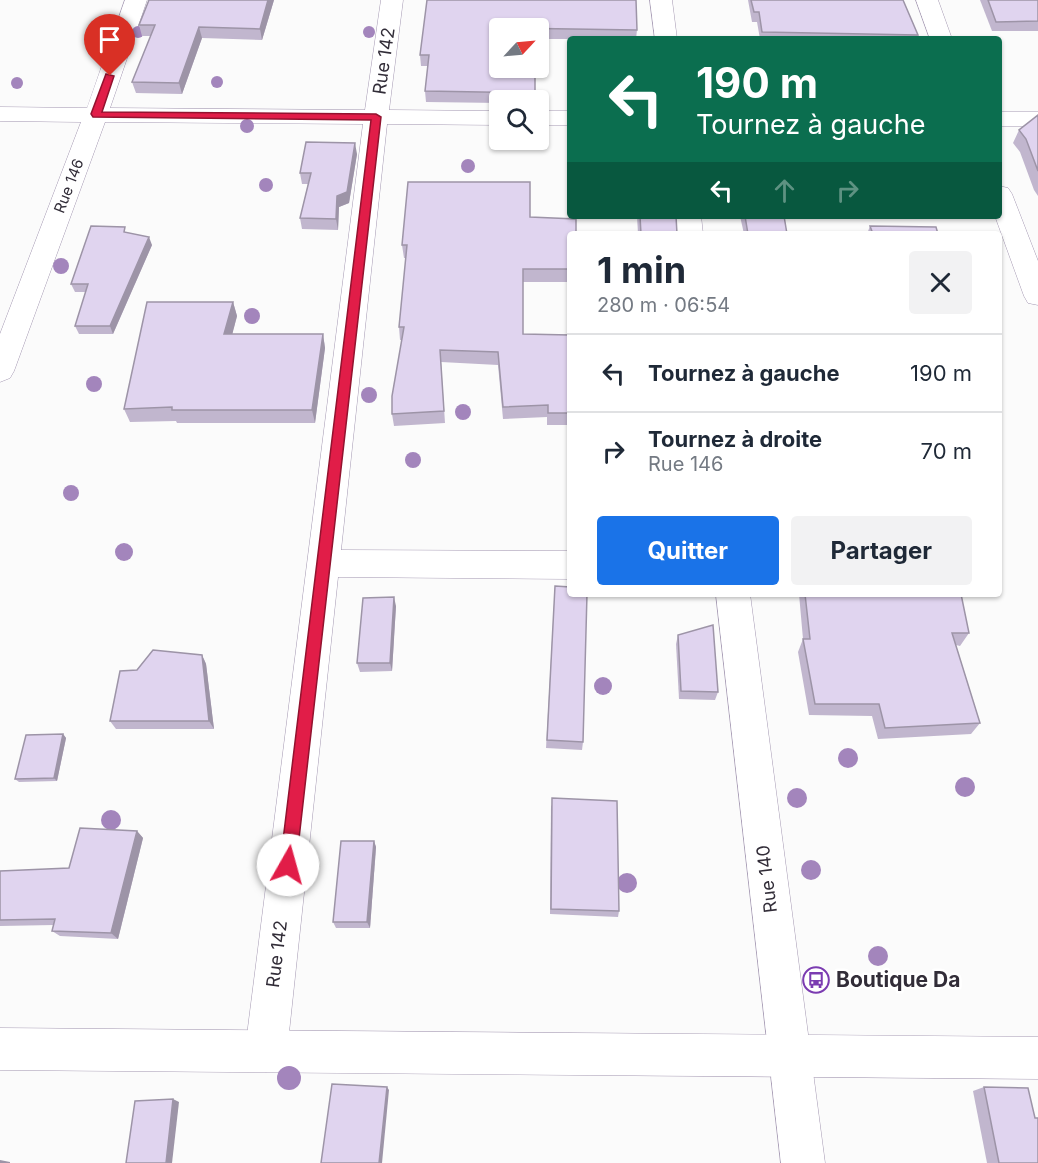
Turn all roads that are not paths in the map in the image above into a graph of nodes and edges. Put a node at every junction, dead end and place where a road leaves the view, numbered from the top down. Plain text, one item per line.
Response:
1 (136, 0) edge
2 (392, 0) edge
3 (661, 0) edge
4 (927, 0) edge
5 (666, 36) edge
6 (940, 36) edge
7 (0, 114) edge
8 (96, 114) junction
9 (376, 117) junction
10 (489, 118) edge
11 (549, 118) edge
12 (567, 118) edge
13 (1002, 119) edge
14 (1038, 119) edge
15 (1002, 202) edge
16 (1038, 296) edge
17 (0, 371) edge
18 (324, 563) junction
19 (567, 565) edge
20 (733, 597) edge
21 (0, 1049) edge
22 (266, 1051) junction
23 (788, 1056) junction
24 (1038, 1058) edge
25 (803, 1163) edge

1 - 8 street, Rue 146
2 - 9 street, Rue 142
3 - 5 street
4 - 6 street
7 - 8 street
8 - 9 street
8 - 17 street, Rue 146
9 - 10 street
9 - 18 street, Rue 142
11 - 12 street
13 - 14 street
15 - 16 street
18 - 19 street
18 - 22 street, Rue 142
20 - 23 street, Rue 140
21 - 22 street
22 - 23 street
23 - 24 street
23 - 25 street, Rue 140

